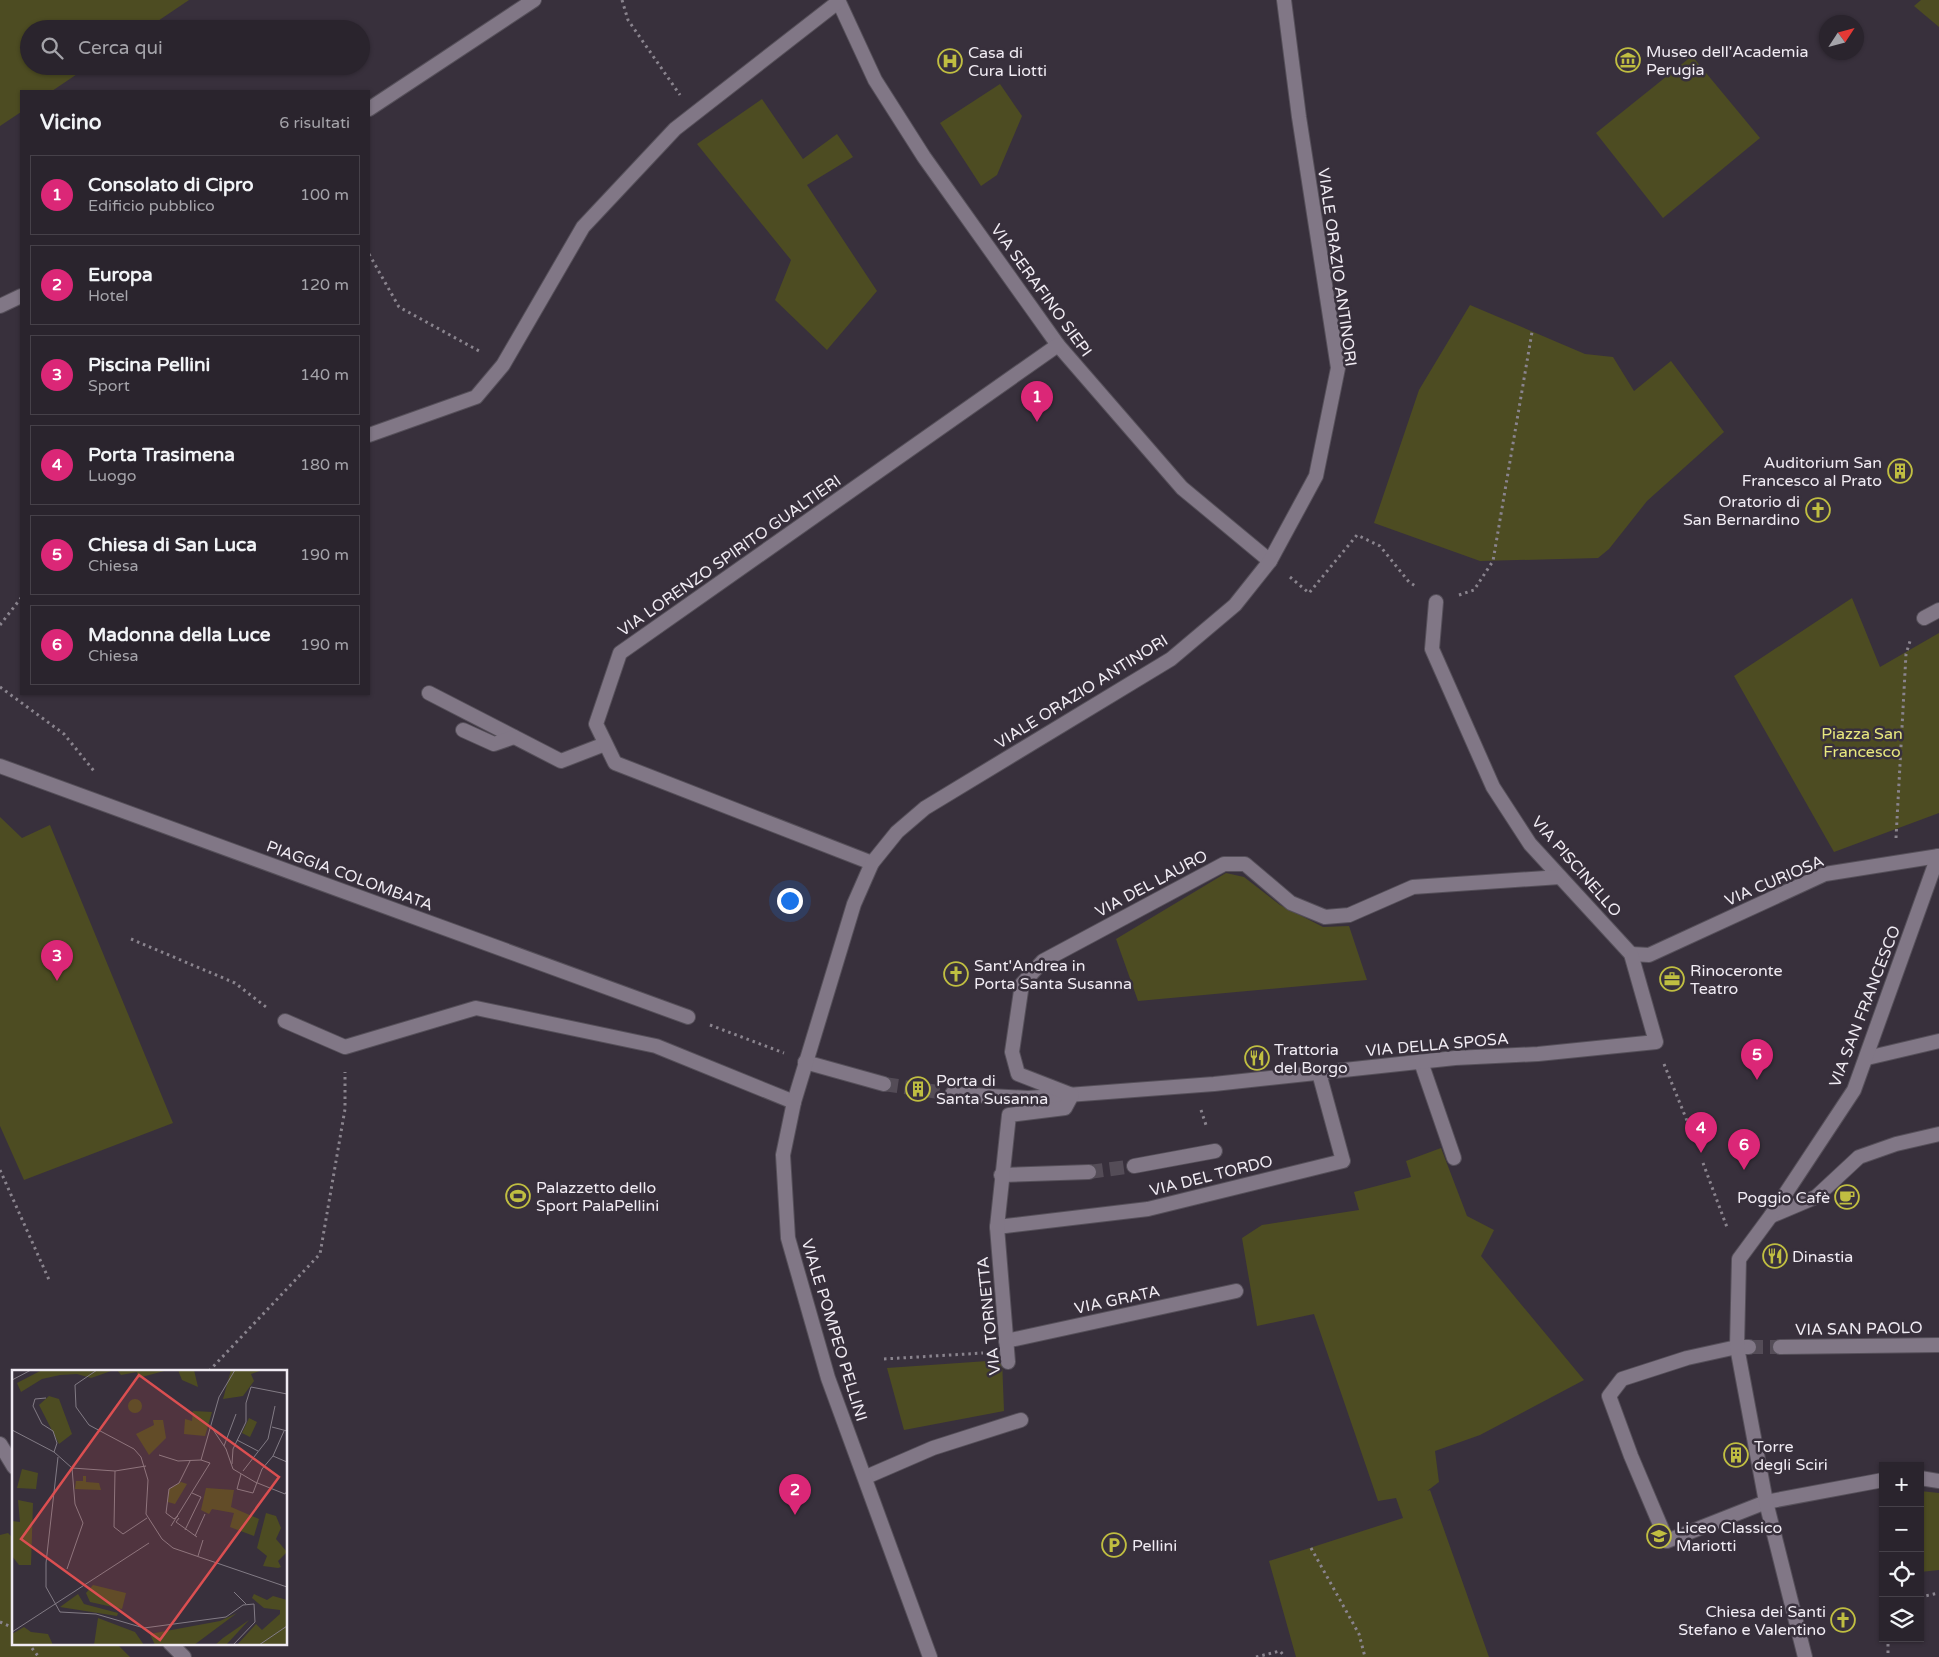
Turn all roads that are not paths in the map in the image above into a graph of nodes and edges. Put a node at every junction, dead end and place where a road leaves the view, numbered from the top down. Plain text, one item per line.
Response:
1 (534, 0) edge
2 (1284, 0) edge
3 (838, 1) edge
4 (370, 108) edge
5 (20, 296) edge
6 (0, 306) edge
7 (1058, 345) junction
8 (370, 435) edge
9 (1270, 561) junction
10 (1436, 602) road end
11 (1939, 610) edge
12 (1924, 618) road end
13 (429, 693) dead end
14 (463, 730) dead end
15 (514, 737) junction
16 (605, 744) junction
17 (0, 766) edge
18 (1938, 856) edge
19 (872, 863) junction
20 (1560, 877) junction
21 (1631, 954) junction
22 (688, 1017) road end
23 (285, 1021) road end
24 (1939, 1041) edge
25 (1656, 1042) joint
26 (1867, 1058) junction
27 (805, 1062) junction
28 (1422, 1062) junction
29 (1319, 1073) junction
30 (884, 1084) tunnel mouth
31 (952, 1094) tunnel mouth
32 (1072, 1094) junction
33 (794, 1102) junction
34 (1939, 1134) edge
35 (1215, 1151) road end
36 (1454, 1158) dead end
37 (1134, 1166) tunnel mouth
38 (1089, 1172) tunnel mouth
39 (1001, 1175) junction
40 (1770, 1216) junction
41 (997, 1227) junction
42 (1236, 1291) dead end
43 (1939, 1345) edge
44 (1743, 1347) junction
45 (1780, 1347) tunnel mouth
46 (1007, 1351) joint
47 (1021, 1420) dead end
48 (0, 1444) edge
49 (12, 1464) edge
50 (866, 1477) junction
51 (1924, 1479) edge
52 (1879, 1481) edge
53 (1939, 1481) edge
54 (1766, 1502) junction
55 (171, 1644) edge
56 (184, 1657) edge
57 (930, 1657) edge
58 (1805, 1657) edge

1 - 4 street
2 - 9 street, VIALE ORAZIO ANTINORI
3 - 7 street, VIA SERAFINO SIEPI
3 - 8 street
5 - 6 street
7 - 9 street, VIA SERAFINO SIEPI
7 - 16 street, VIA LORENZO SPIRITO GUALTIERI
9 - 19 street, VIALE ORAZIO ANTINORI
10 - 20 street, VIA PISCINELLO
11 - 12 street
13 - 15 street
14 - 15 street
15 - 16 street
16 - 19 street, VIA LORENZO SPIRITO GUALTIERI
17 - 22 street, PIAGGIA COLOMBATA
18 - 21 street, VIA CURIOSA
18 - 26 street, VIA SAN FRANCESCO
19 - 27 street, VIALE ORAZIO ANTINORI
20 - 21 street, VIA PISCINELLO
20 - 32 street, VIA DEL LAURO
21 - 25 street, VIA PISCINELLO
23 - 33 street
24 - 26 street
25 - 28 street, VIA DELLA SPOSA
26 - 40 street, VIA SAN FRANCESCO
27 - 30 street
27 - 33 street, VIALE POMPEO PELLINI
28 - 29 street, VIA DELLA SPOSA
28 - 36 street
29 - 32 street, VIA DELLA SPOSA
29 - 41 street, VIA DEL TORDO
31 - 32 street, VIA DELLA SPOSA
32 - 39 street, VIA TORNETTA
33 - 50 street, VIALE POMPEO PELLINI
34 - 40 street
35 - 37 street
38 - 39 street
39 - 41 street, VIA TORNETTA
40 - 44 street, VIA SAN FRANCESCO
41 - 46 street, VIA TORNETTA
42 - 46 street, VIA GRATA
43 - 45 street, VIA SAN PAOLO
44 - 54 street
44 - 54 street
47 - 50 street
48 - 49 street
50 - 57 street, VIALE POMPEO PELLINI
51 - 53 street
52 - 54 street
54 - 58 street
55 - 56 street

